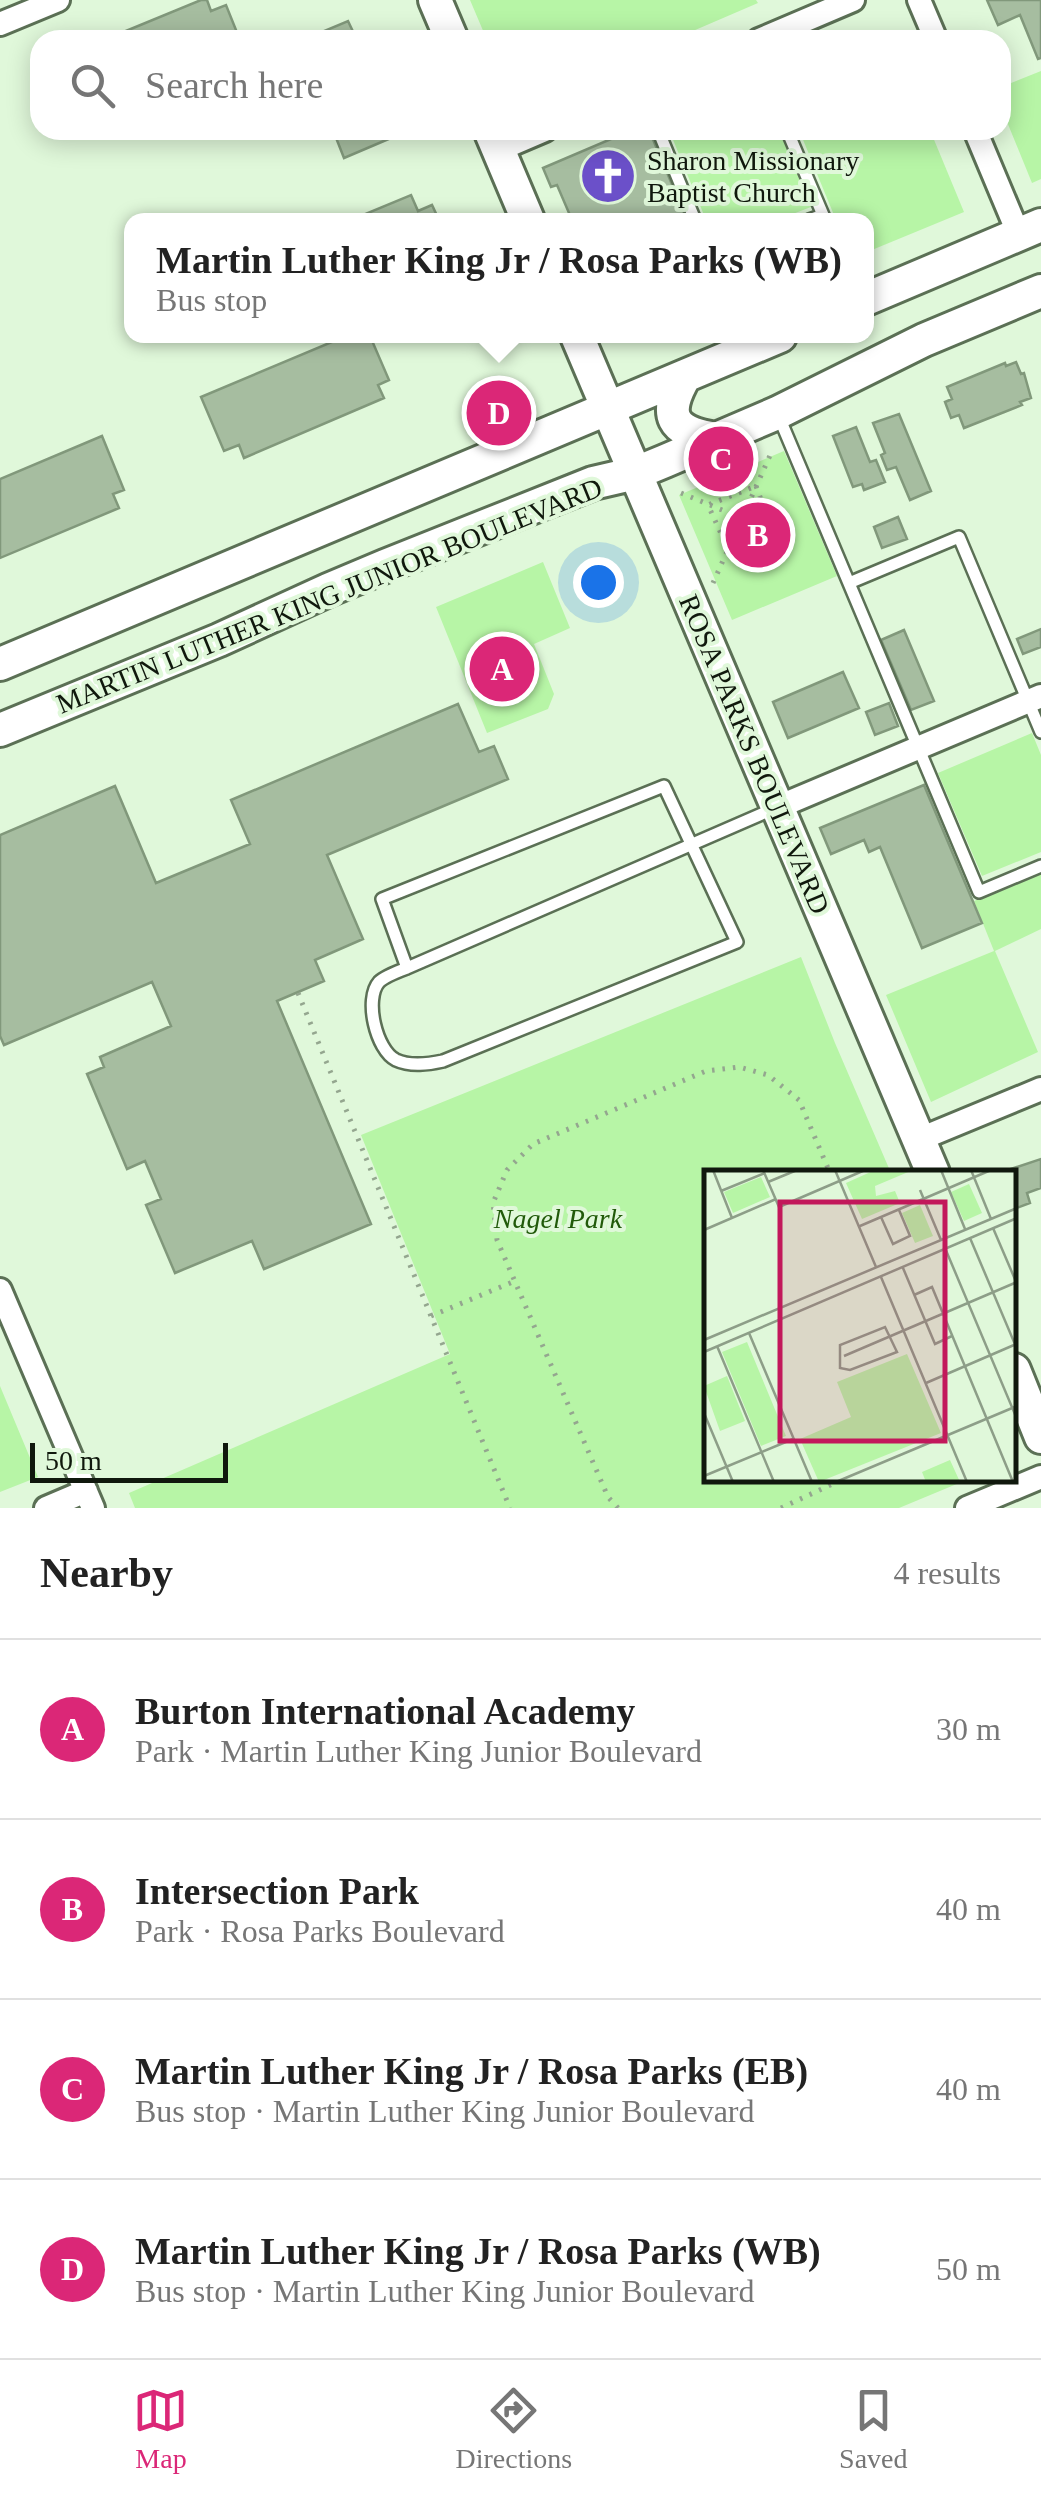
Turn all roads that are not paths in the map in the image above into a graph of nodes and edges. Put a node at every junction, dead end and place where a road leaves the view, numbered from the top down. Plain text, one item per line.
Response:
1 (58, 0) edge
2 (435, 0) edge
3 (854, 0) edge
4 (920, 0) edge
5 (0, 24) edge
6 (448, 30) edge
7 (783, 30) edge
8 (932, 30) edge
9 (494, 140) edge
10 (662, 140) edge
11 (791, 140) edge
12 (980, 140) edge
13 (525, 213) edge
14 (692, 213) edge
15 (821, 213) edge
16 (1030, 230) edge
17 (1041, 291) edge
18 (874, 296) edge
19 (580, 343) edge
20 (763, 343) edge
21 (685, 376) junction
22 (608, 408) junction
23 (777, 413) junction
24 (716, 439) junction
25 (636, 472) junction
26 (849, 584) junction
27 (3, 666) edge
28 (1035, 699) edge
29 (10, 720) edge
30 (1041, 732) edge
31 (918, 748) junction
32 (778, 807) junction
33 (692, 844) junction
34 (1041, 866) edge
35 (407, 968) junction
36 (1041, 1089) edge
37 (920, 1140) junction
38 (932, 1170) edge
39 (0, 1290) edge
40 (1016, 1375) edge
41 (1041, 1437) edge
42 (1041, 1477) edge
43 (89, 1500) edge
44 (46, 1508) edge
45 (967, 1508) edge

1 - 5 street
2 - 6 main road
3 - 7 street
4 - 8 street
9 - 13 main road
10 - 14 lane
11 - 15 lane
12 - 16 street
16 - 18 main road
17 - 23 main road, MARTIN LUTHER KING JUNIOR BOULEVARD
19 - 22 main road, ROSA PARKS BOULEVARD
20 - 21 main road
21 - 22 main road
21 - 24 main road
22 - 25 main road, ROSA PARKS BOULEVARD
22 - 27 main road
23 - 24 main road, MARTIN LUTHER KING JUNIOR BOULEVARD
23 - 26 lane
24 - 25 main road, MARTIN LUTHER KING JUNIOR BOULEVARD
25 - 29 main road, MARTIN LUTHER KING JUNIOR BOULEVARD
25 - 32 main road, ROSA PARKS BOULEVARD
26 - 28 lane
26 - 31 lane
28 - 30 lane
28 - 31 street
31 - 32 street
31 - 34 lane
32 - 33 lane
32 - 37 main road, ROSA PARKS BOULEVARD
33 - 35 lane
33 - 35 lane
33 - 35 lane
36 - 37 street
37 - 38 main road, ROSA PARKS BOULEVARD
39 - 43 street
40 - 41 main road
42 - 45 street
43 - 44 street

